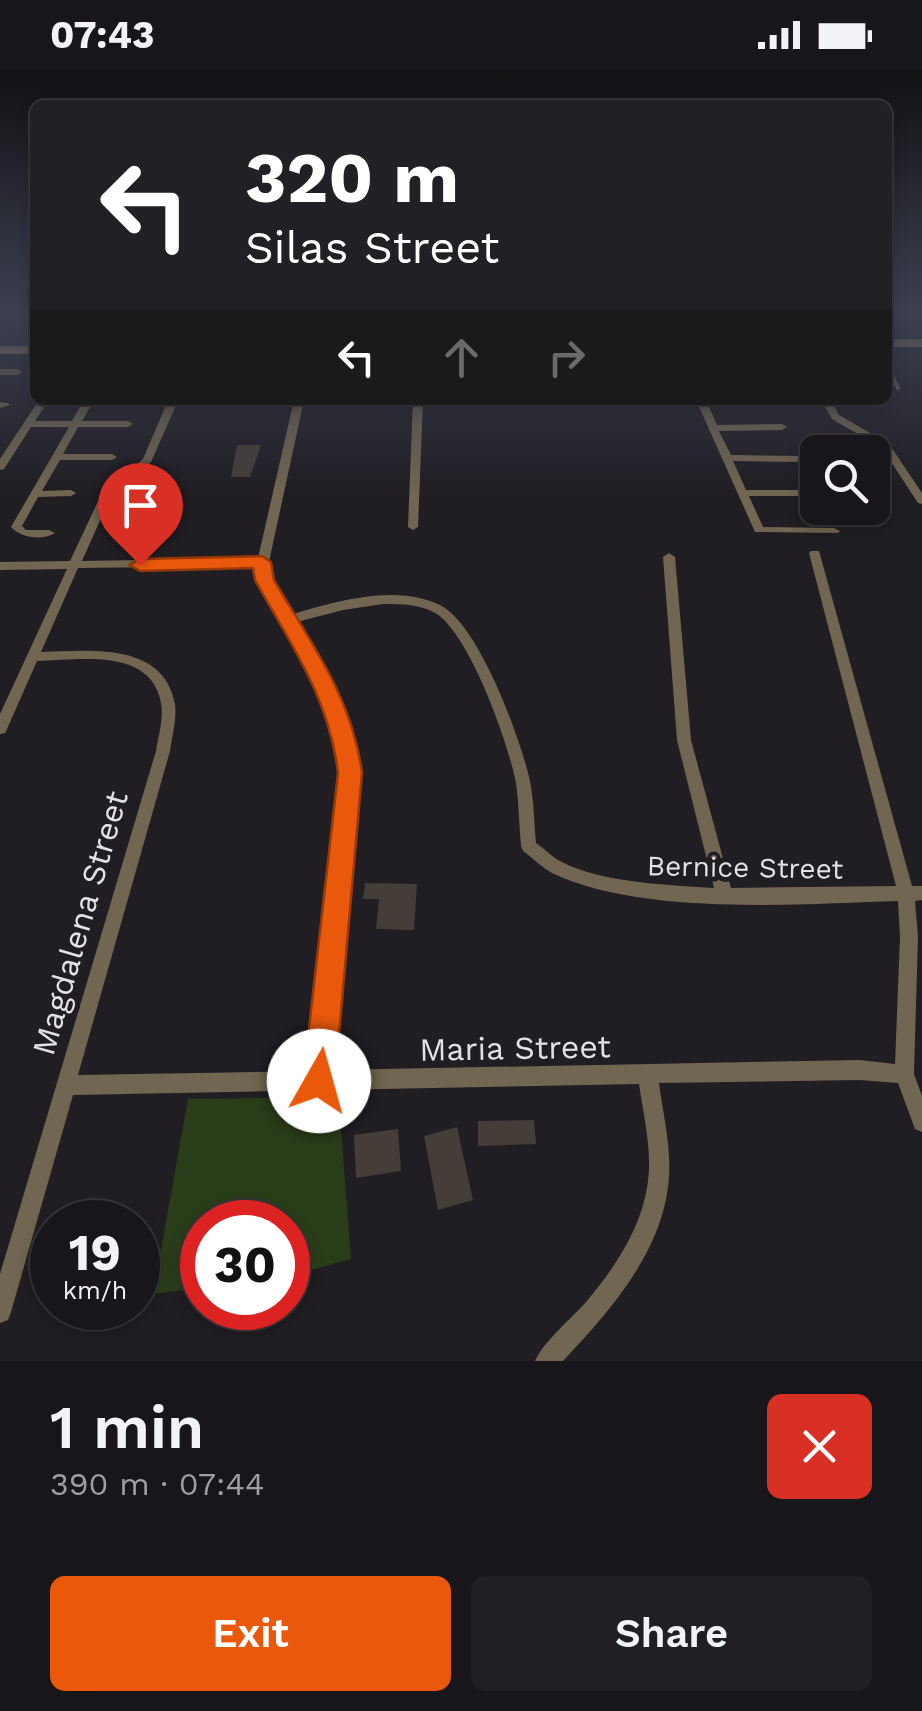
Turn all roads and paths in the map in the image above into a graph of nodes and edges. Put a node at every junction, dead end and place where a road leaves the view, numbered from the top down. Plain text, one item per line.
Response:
1 (892, 376) edge
2 (898, 388) dead end
3 (41, 405) edge
4 (86, 405) edge
5 (171, 405) edge
6 (298, 405) edge
7 (418, 405) edge
8 (703, 405) edge
9 (829, 405) edge
10 (28, 424) junction
11 (75, 424) junction
12 (128, 424) dead end
13 (782, 427) dead end
14 (714, 428) junction
15 (56, 457) junction
16 (112, 457) dead end
17 (726, 458) junction
18 (798, 459) dead end
19 (0, 467) edge
20 (800, 493) edge
21 (35, 494) junction
22 (72, 494) dead end
23 (742, 494) junction
24 (922, 501) edge
25 (413, 527) dead end
26 (834, 532) dead end
27 (49, 533) dead end
28 (815, 553) dead end
29 (669, 557) dead end
30 (262, 562) junction
31 (0, 566) edge
32 (76, 566) junction
33 (288, 620) junction
34 (33, 657) junction
35 (0, 729) edge
36 (914, 893) edge
37 (724, 894) junction
38 (904, 1074) junction
39 (648, 1076) junction
40 (319, 1081) junction
41 (67, 1085) junction
42 (922, 1122) edge
43 (0, 1312) edge
44 (546, 1361) edge

1 - 2 lane
3 - 10 street
4 - 11 street
5 - 32 street
6 - 30 street
7 - 25 street
8 - 14 street
9 - 24 street
10 - 11 street
10 - 19 street
11 - 12 street
11 - 15 street
13 - 14 street
14 - 17 street
15 - 16 street
15 - 21 street
17 - 18 street
17 - 23 street
20 - 23 street
21 - 22 street
21 - 27 street
23 - 26 street
28 - 36 street
29 - 37 street
30 - 32 street
30 - 33 street
31 - 32 street
32 - 34 street
33 - 37 street, Bernice Street
33 - 40 street
34 - 35 street
34 - 41 street, Magdalena Street
36 - 37 street, Bernice Street
36 - 38 street
38 - 39 street, Maria Street
38 - 42 street
39 - 40 street, Maria Street
39 - 44 street
40 - 41 street, Maria Street
41 - 43 street, Magdalena Street

